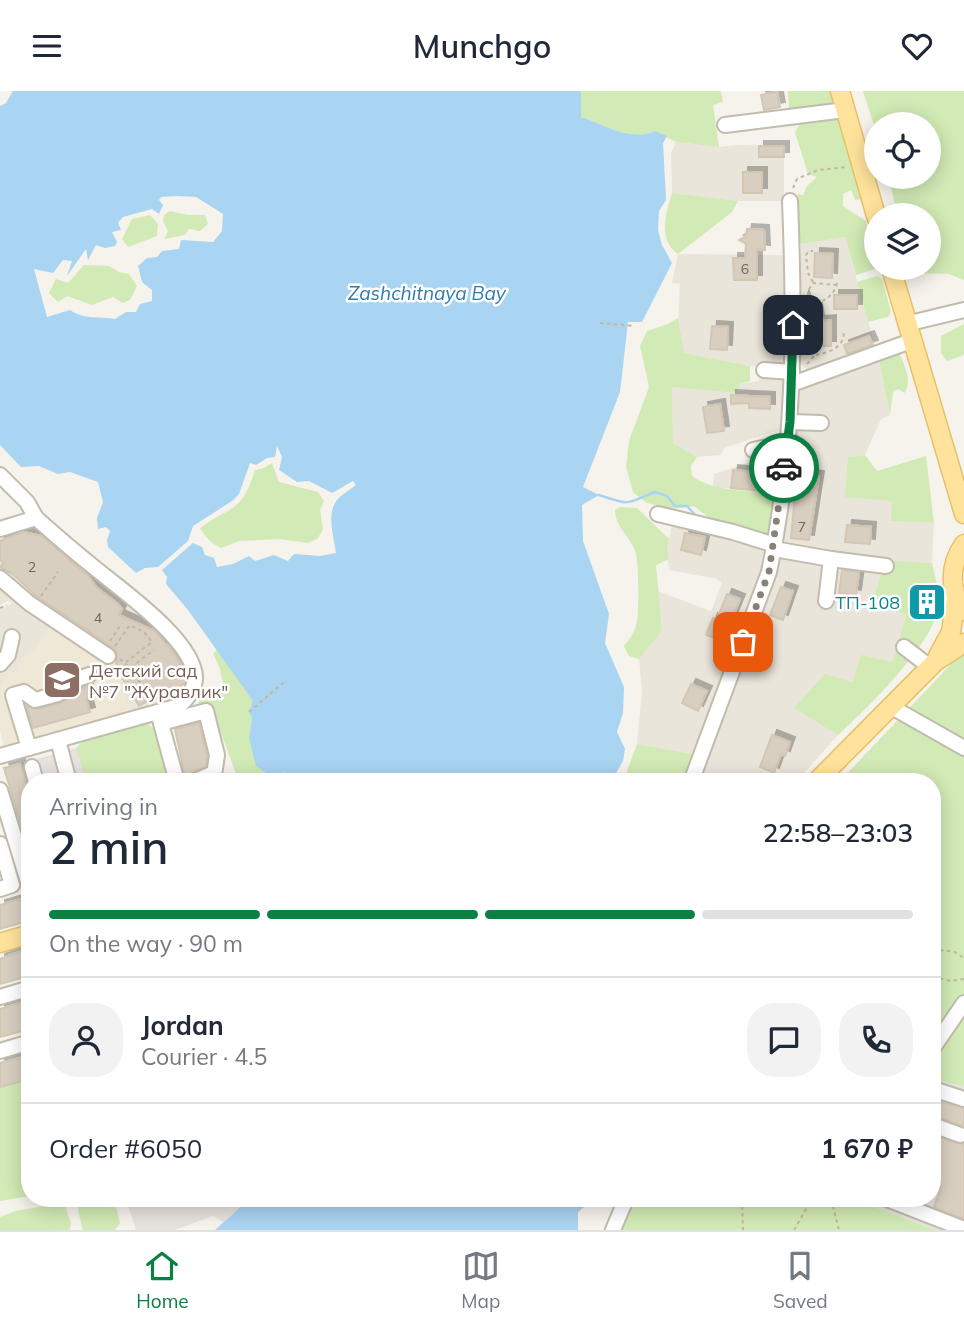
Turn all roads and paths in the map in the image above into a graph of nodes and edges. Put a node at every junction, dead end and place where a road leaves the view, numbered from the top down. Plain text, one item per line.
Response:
1 (840, 91) edge
2 (845, 110) junction
3 (725, 125) dead end
4 (854, 166) dead end
5 (790, 201) joint
6 (872, 203) edge
7 (813, 251) dead end
8 (838, 280) dead end
9 (894, 280) edge
10 (813, 283) junction
11 (837, 285) junction
12 (964, 310) edge
13 (600, 323) dead end
14 (635, 326) dead end
15 (805, 331) dead end
16 (909, 332) junction
17 (844, 333) dead end
18 (815, 355) junction
19 (764, 370) dead end
20 (796, 374) junction
21 (790, 422) junction
22 (821, 423) dead end
23 (787, 443) junction
24 (945, 443) junction
25 (753, 450) dead end
26 (0, 475) edge
27 (964, 475) edge
28 (964, 513) edge
29 (658, 514) dead end
30 (36, 518) junction
31 (0, 529) edge
32 (964, 530) edge
33 (774, 547) junction
34 (962, 547) edge
35 (831, 559) junction
36 (886, 566) dead end
37 (58, 572) dead end
38 (0, 578) edge
39 (38, 600) dead end
40 (826, 601) dead end
41 (936, 602) dead end
42 (7, 604) dead end
43 (960, 605) edge
44 (0, 607) edge
45 (122, 623) dead end
46 (12, 637) dead end
47 (113, 637) dead end
48 (964, 643) edge
49 (904, 647) dead end
50 (154, 650) dead end
51 (109, 654) joint
52 (125, 662) dead end
53 (0, 664) edge
54 (933, 664) junction
55 (89, 675) dead end
56 (284, 682) dead end
57 (890, 706) junction
58 (152, 710) junction
59 (249, 712) dead end
60 (58, 740) junction
61 (29, 748) junction
62 (964, 748) edge
63 (0, 756) edge
64 (32, 767) dead end
65 (34, 773) edge
66 (67, 773) edge
67 (174, 773) edge
68 (215, 773) edge
69 (694, 773) edge
70 (825, 773) edge
71 (0, 790) edge
72 (0, 844) edge
73 (21, 859) edge
74 (0, 890) edge
75 (16, 895) dead end
76 (0, 899) edge
77 (21, 937) edge
78 (0, 943) edge
79 (941, 950) edge
80 (964, 958) edge
81 (941, 979) edge
82 (964, 979) edge
83 (21, 991) edge
84 (0, 997) edge
85 (964, 1003) edge
86 (941, 1036) edge
87 (21, 1045) edge
88 (0, 1051) edge
89 (941, 1092) edge
90 (964, 1099) edge
91 (941, 1128) edge
92 (960, 1135) dead end
93 (622, 1207) edge
94 (742, 1207) edge
95 (807, 1207) edge
96 (833, 1207) edge
97 (908, 1207) edge
98 (964, 1229) edge
99 (613, 1230) edge
100 (743, 1230) edge
101 (794, 1230) edge
102 (839, 1230) edge

1 - 2 main road
2 - 3 street
2 - 6 main road
4 - 5 path
5 - 20 street
7 - 10 path
8 - 11 path
9 - 16 main road
10 - 11 path
10 - 11 path
12 - 16 street
13 - 14 path
15 - 18 path
16 - 20 street
16 - 24 main road
17 - 18 path
18 - 20 path
19 - 20 street
20 - 21 street
21 - 22 street
21 - 23 street
23 - 25 street
23 - 33 street
24 - 27 main road
24 - 28 main road
26 - 30 street
29 - 33 street
30 - 31 street
30 - 58 street
32 - 34 main road
33 - 35 street
33 - 69 street
34 - 43 main road
35 - 36 street
35 - 40 street
37 - 39 path
38 - 51 street
41 - 43 street
42 - 44 path
43 - 54 main road
45 - 47 path
46 - 53 street
48 - 54 main road
49 - 54 street
50 - 58 path
51 - 52 path
54 - 57 main road
55 - 61 street
56 - 59 path
57 - 62 street
57 - 70 main road
58 - 60 street
58 - 67 street
58 - 68 street
60 - 61 street
60 - 66 street
61 - 63 street
64 - 65 street
71 - 73 street
72 - 74 street
75 - 76 street
77 - 78 main road
79 - 80 path
81 - 82 path
83 - 84 street
85 - 86 street
87 - 88 street
89 - 90 street
91 - 92 street
93 - 99 street
94 - 100 path
95 - 101 path
96 - 102 path
97 - 98 street

